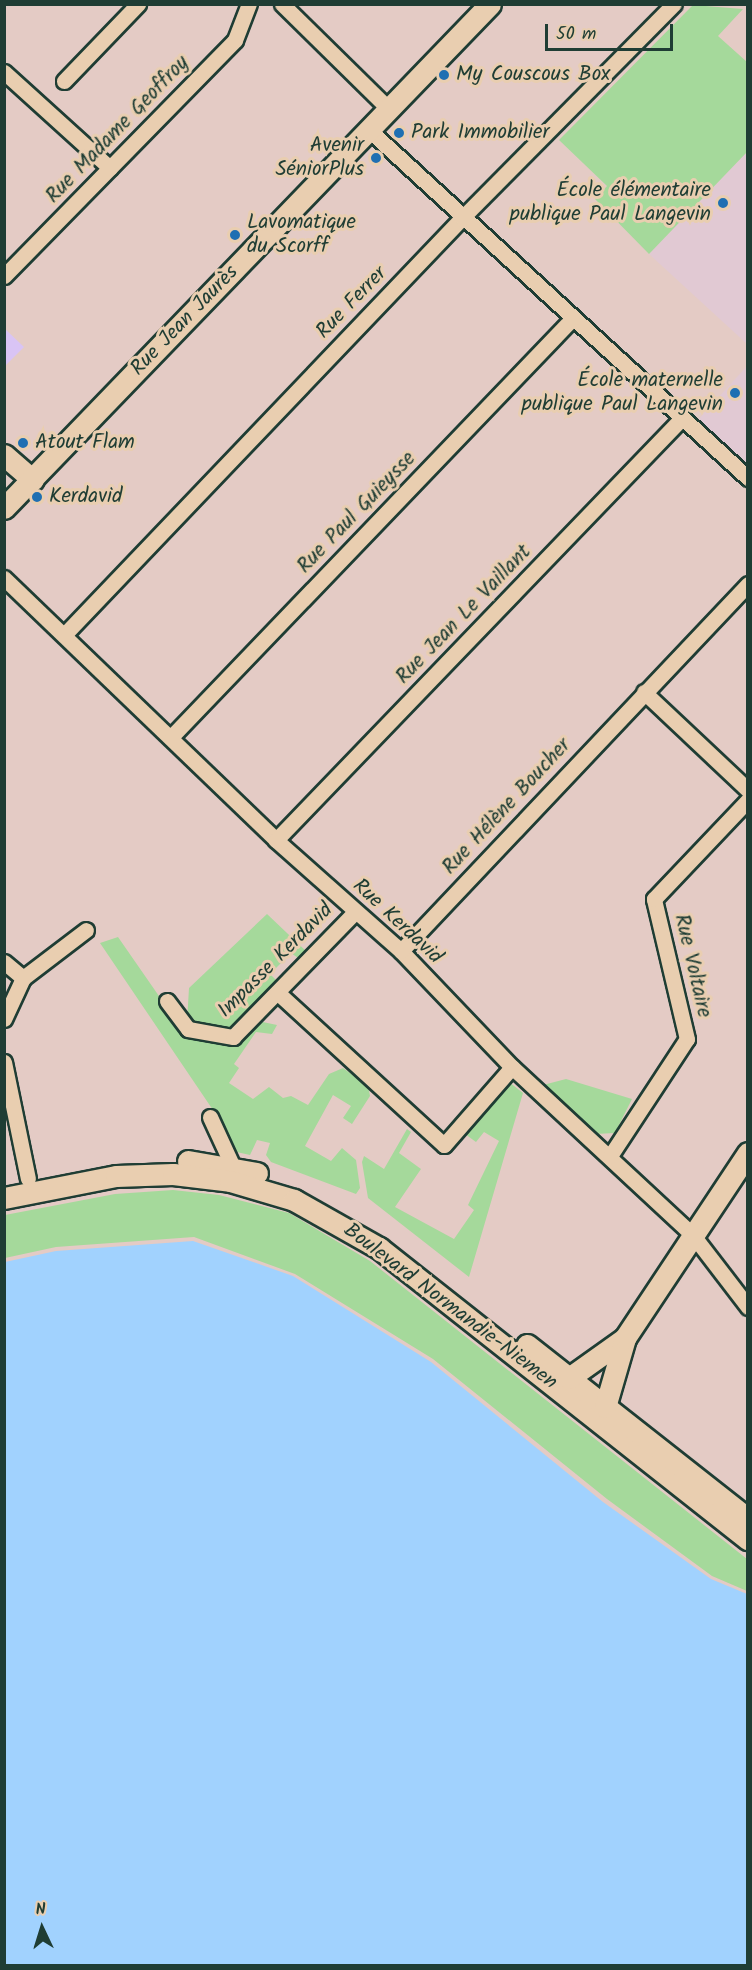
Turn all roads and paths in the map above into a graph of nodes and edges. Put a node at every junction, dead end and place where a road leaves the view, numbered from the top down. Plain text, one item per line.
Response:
1 (138, 4) edge
2 (282, 4) edge
3 (490, 4) edge
4 (674, 4) edge
5 (245, 7) edge
6 (4, 72) edge
7 (64, 81) dead end
8 (390, 110) junction
9 (368, 129) junction
10 (110, 168) junction
11 (462, 218) junction
12 (4, 276) edge
13 (572, 319) junction
14 (682, 418) junction
15 (4, 455) edge
16 (747, 478) edge
17 (33, 480) junction
18 (4, 508) edge
19 (4, 578) edge
20 (747, 585) edge
21 (64, 635) junction
22 (644, 692) junction
23 (172, 736) junction
24 (747, 790) edge
25 (747, 800) edge
26 (276, 840) junction
27 (356, 912) junction
28 (86, 930) dead end
29 (401, 951) junction
30 (4, 962) edge
31 (23, 978) junction
32 (278, 993) junction
33 (167, 1001) dead end
34 (4, 1019) edge
35 (4, 1062) edge
36 (512, 1067) junction
37 (210, 1117) dead end
38 (747, 1153) edge
39 (610, 1156) junction
40 (233, 1167) junction
41 (27, 1179) junction
42 (4, 1184) edge
43 (4, 1198) edge
44 (692, 1234) junction
45 (745, 1295) edge
46 (625, 1338) junction
47 (569, 1378) junction
48 (605, 1407) junction
49 (747, 1520) edge
50 (747, 1539) edge

1 - 7 street
2 - 8 street
3 - 8 street, Rue Jean Jaurès
4 - 11 street, Rue Ferrer
5 - 10 street, Rue Madame Geoffroy
6 - 10 street
8 - 9 street, Rue Jean Jaurès
9 - 11 street
9 - 17 street, Rue Jean Jaurès
10 - 12 street, Rue Madame Geoffroy
11 - 13 street
11 - 21 street, Rue Ferrer
13 - 14 street
13 - 23 street, Rue Paul Guieysse
14 - 16 street
14 - 26 street, Rue Jean Le Vaillant
15 - 17 street
17 - 18 street, Rue Jean Jaurès
19 - 21 street, Rue Kerdavid
20 - 22 street, Rue Hélène Boucher
21 - 23 street, Rue Kerdavid
22 - 24 street
22 - 29 street, Rue Hélène Boucher
23 - 26 street, Rue Kerdavid
25 - 39 street, Rue Voltaire
26 - 27 street, Rue Kerdavid
27 - 29 street, Rue Kerdavid
27 - 32 street, Impasse Kerdavid
28 - 31 street
29 - 36 street, Rue Kerdavid
30 - 31 street
31 - 34 street
32 - 33 street, Impasse Kerdavid
32 - 36 street
35 - 41 street
36 - 39 street, Rue Kerdavid
37 - 40 street
38 - 44 street
39 - 44 street, Rue Kerdavid
40 - 41 street, Boulevard Normandie-Niemen
40 - 47 street, Boulevard Normandie-Niemen
41 - 42 street, Boulevard Normandie-Niemen
43 - 50 street, Boulevard Normandie-Niemen
44 - 45 street, Rue Kerdavid
44 - 46 street
46 - 47 street
46 - 48 street
47 - 48 street, Boulevard Normandie-Niemen
48 - 49 street, Boulevard Normandie-Niemen

